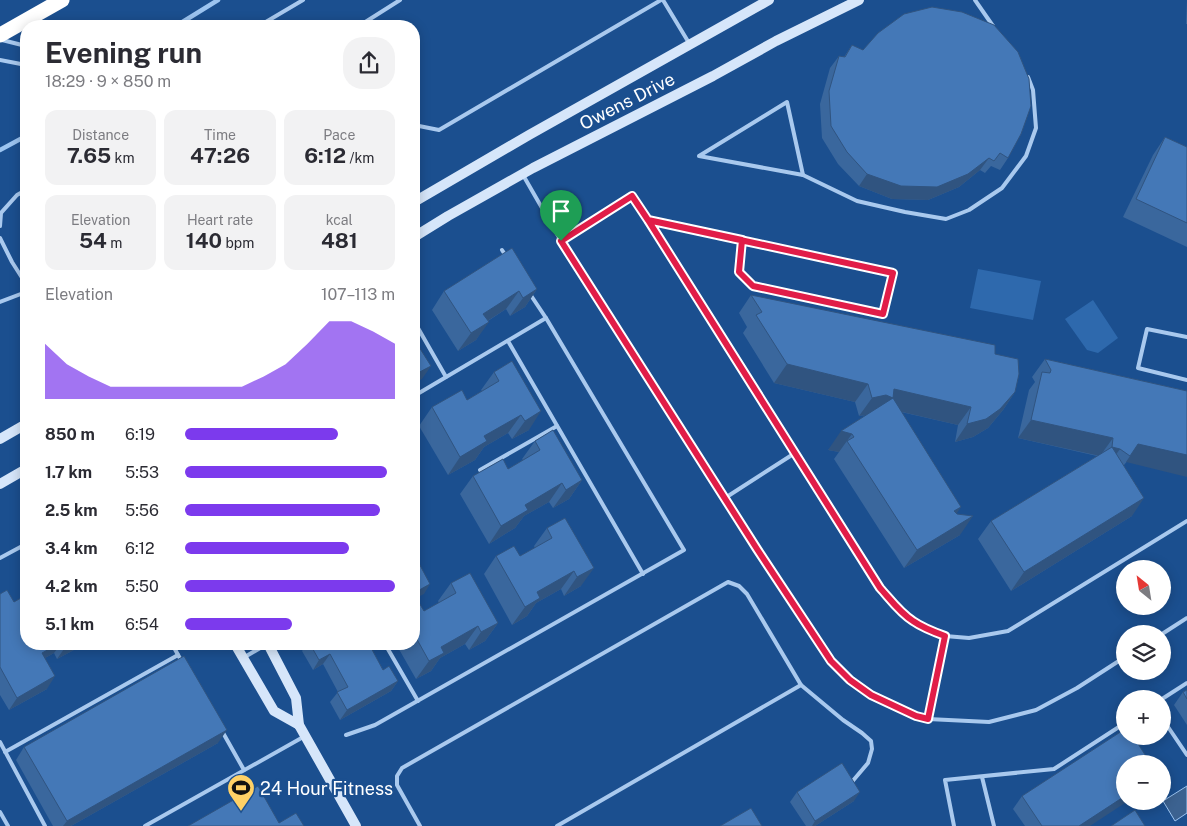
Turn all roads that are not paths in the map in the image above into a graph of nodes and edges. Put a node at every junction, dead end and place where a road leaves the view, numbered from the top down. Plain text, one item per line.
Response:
1 (62, 0) edge
2 (303, 0) edge
3 (400, 0) edge
4 (662, 0) edge
5 (770, 0) edge
6 (859, 0) edge
7 (975, 0) edge
8 (28, 20) edge
9 (269, 20) edge
10 (368, 20) edge
11 (20, 24) edge
12 (994, 27) edge
13 (0, 35) edge
14 (0, 40) edge
15 (20, 45) edge
16 (690, 45) junction
17 (0, 60) edge
18 (20, 64) edge
19 (1024, 69) edge
20 (420, 125) edge
21 (522, 174) junction
22 (803, 175) junction
23 (20, 194) edge
24 (420, 199) edge
25 (648, 220) junction
26 (0, 226) edge
27 (420, 234) edge
28 (0, 238) edge
29 (742, 240) junction
30 (561, 241) junction
31 (502, 250) dead end
32 (506, 257) edge
33 (20, 275) edge
34 (526, 288) edge
35 (20, 294) edge
36 (0, 302) edge
37 (546, 318) junction
38 (420, 332) edge
39 (1187, 337) edge
40 (508, 341) junction
41 (446, 377) junction
42 (1187, 380) edge
43 (420, 392) edge
44 (557, 426) junction
45 (20, 427) edge
46 (0, 439) edge
47 (795, 453) junction
48 (480, 470) edge
49 (20, 472) edge
50 (0, 484) edge
51 (725, 498) junction
52 (1187, 522) edge
53 (20, 547) edge
54 (0, 558) edge
55 (643, 574) junction
56 (1187, 618) edge
57 (1171, 628) edge
58 (945, 636) junction
59 (175, 650) edge
60 (238, 650) edge
61 (257, 650) edge
62 (271, 650) edge
63 (388, 650) edge
64 (178, 655) junction
65 (243, 658) junction
66 (183, 663) edge
67 (1116, 663) edge
68 (1187, 683) edge
69 (801, 685) junction
70 (1171, 693) edge
71 (418, 701) junction
72 (928, 719) junction
73 (299, 726) junction
74 (220, 729) edge
75 (1116, 729) edge
76 (1171, 731) edge
77 (346, 735) dead end
78 (305, 736) junction
79 (0, 742) edge
80 (6, 752) junction
81 (1187, 755) edge
82 (244, 770) junction
83 (982, 776) junction
84 (851, 783) edge
85 (0, 812) edge
86 (8, 826) edge
87 (46, 826) edge
88 (145, 826) edge
89 (356, 826) edge
90 (420, 826) edge
91 (557, 826) edge
92 (954, 826) edge
93 (994, 826) edge

1 - 8 highway
2 - 9 lane
3 - 10 lane
4 - 16 lane
4 - 20 lane
5 - 16 street, Owens Drive
6 - 21 street, Owens Drive
7 - 12 lane
11 - 13 highway
14 - 15 lane
16 - 24 street, Owens Drive
17 - 18 lane
19 - 22 lane
21 - 27 street, Owens Drive
21 - 30 lane
22 - 22 lane
23 - 26 lane
25 - 29 lane
25 - 30 lane
25 - 47 lane
28 - 33 lane
29 - 29 lane
30 - 51 lane
31 - 32 lane
34 - 37 lane
35 - 36 lane
37 - 40 lane
37 - 55 lane
38 - 41 lane
39 - 42 lane
40 - 41 lane
40 - 44 lane
41 - 43 lane
44 - 48 lane
44 - 55 lane
45 - 46 street
47 - 51 lane
47 - 58 lane
49 - 50 street
51 - 72 lane
52 - 58 lane
53 - 54 lane
55 - 71 lane
56 - 57 lane
58 - 72 lane
59 - 64 lane
60 - 65 street
61 - 65 lane
62 - 73 street
63 - 71 lane
64 - 66 lane
64 - 80 lane
65 - 73 street
67 - 72 lane
68 - 70 lane
69 - 84 lane
69 - 90 lane
69 - 91 lane
71 - 77 lane
73 - 78 street
74 - 82 lane
75 - 83 lane
76 - 81 lane
78 - 82 lane
78 - 89 street
79 - 80 lane
80 - 87 lane
82 - 88 lane
83 - 92 lane
83 - 93 lane
85 - 86 lane

